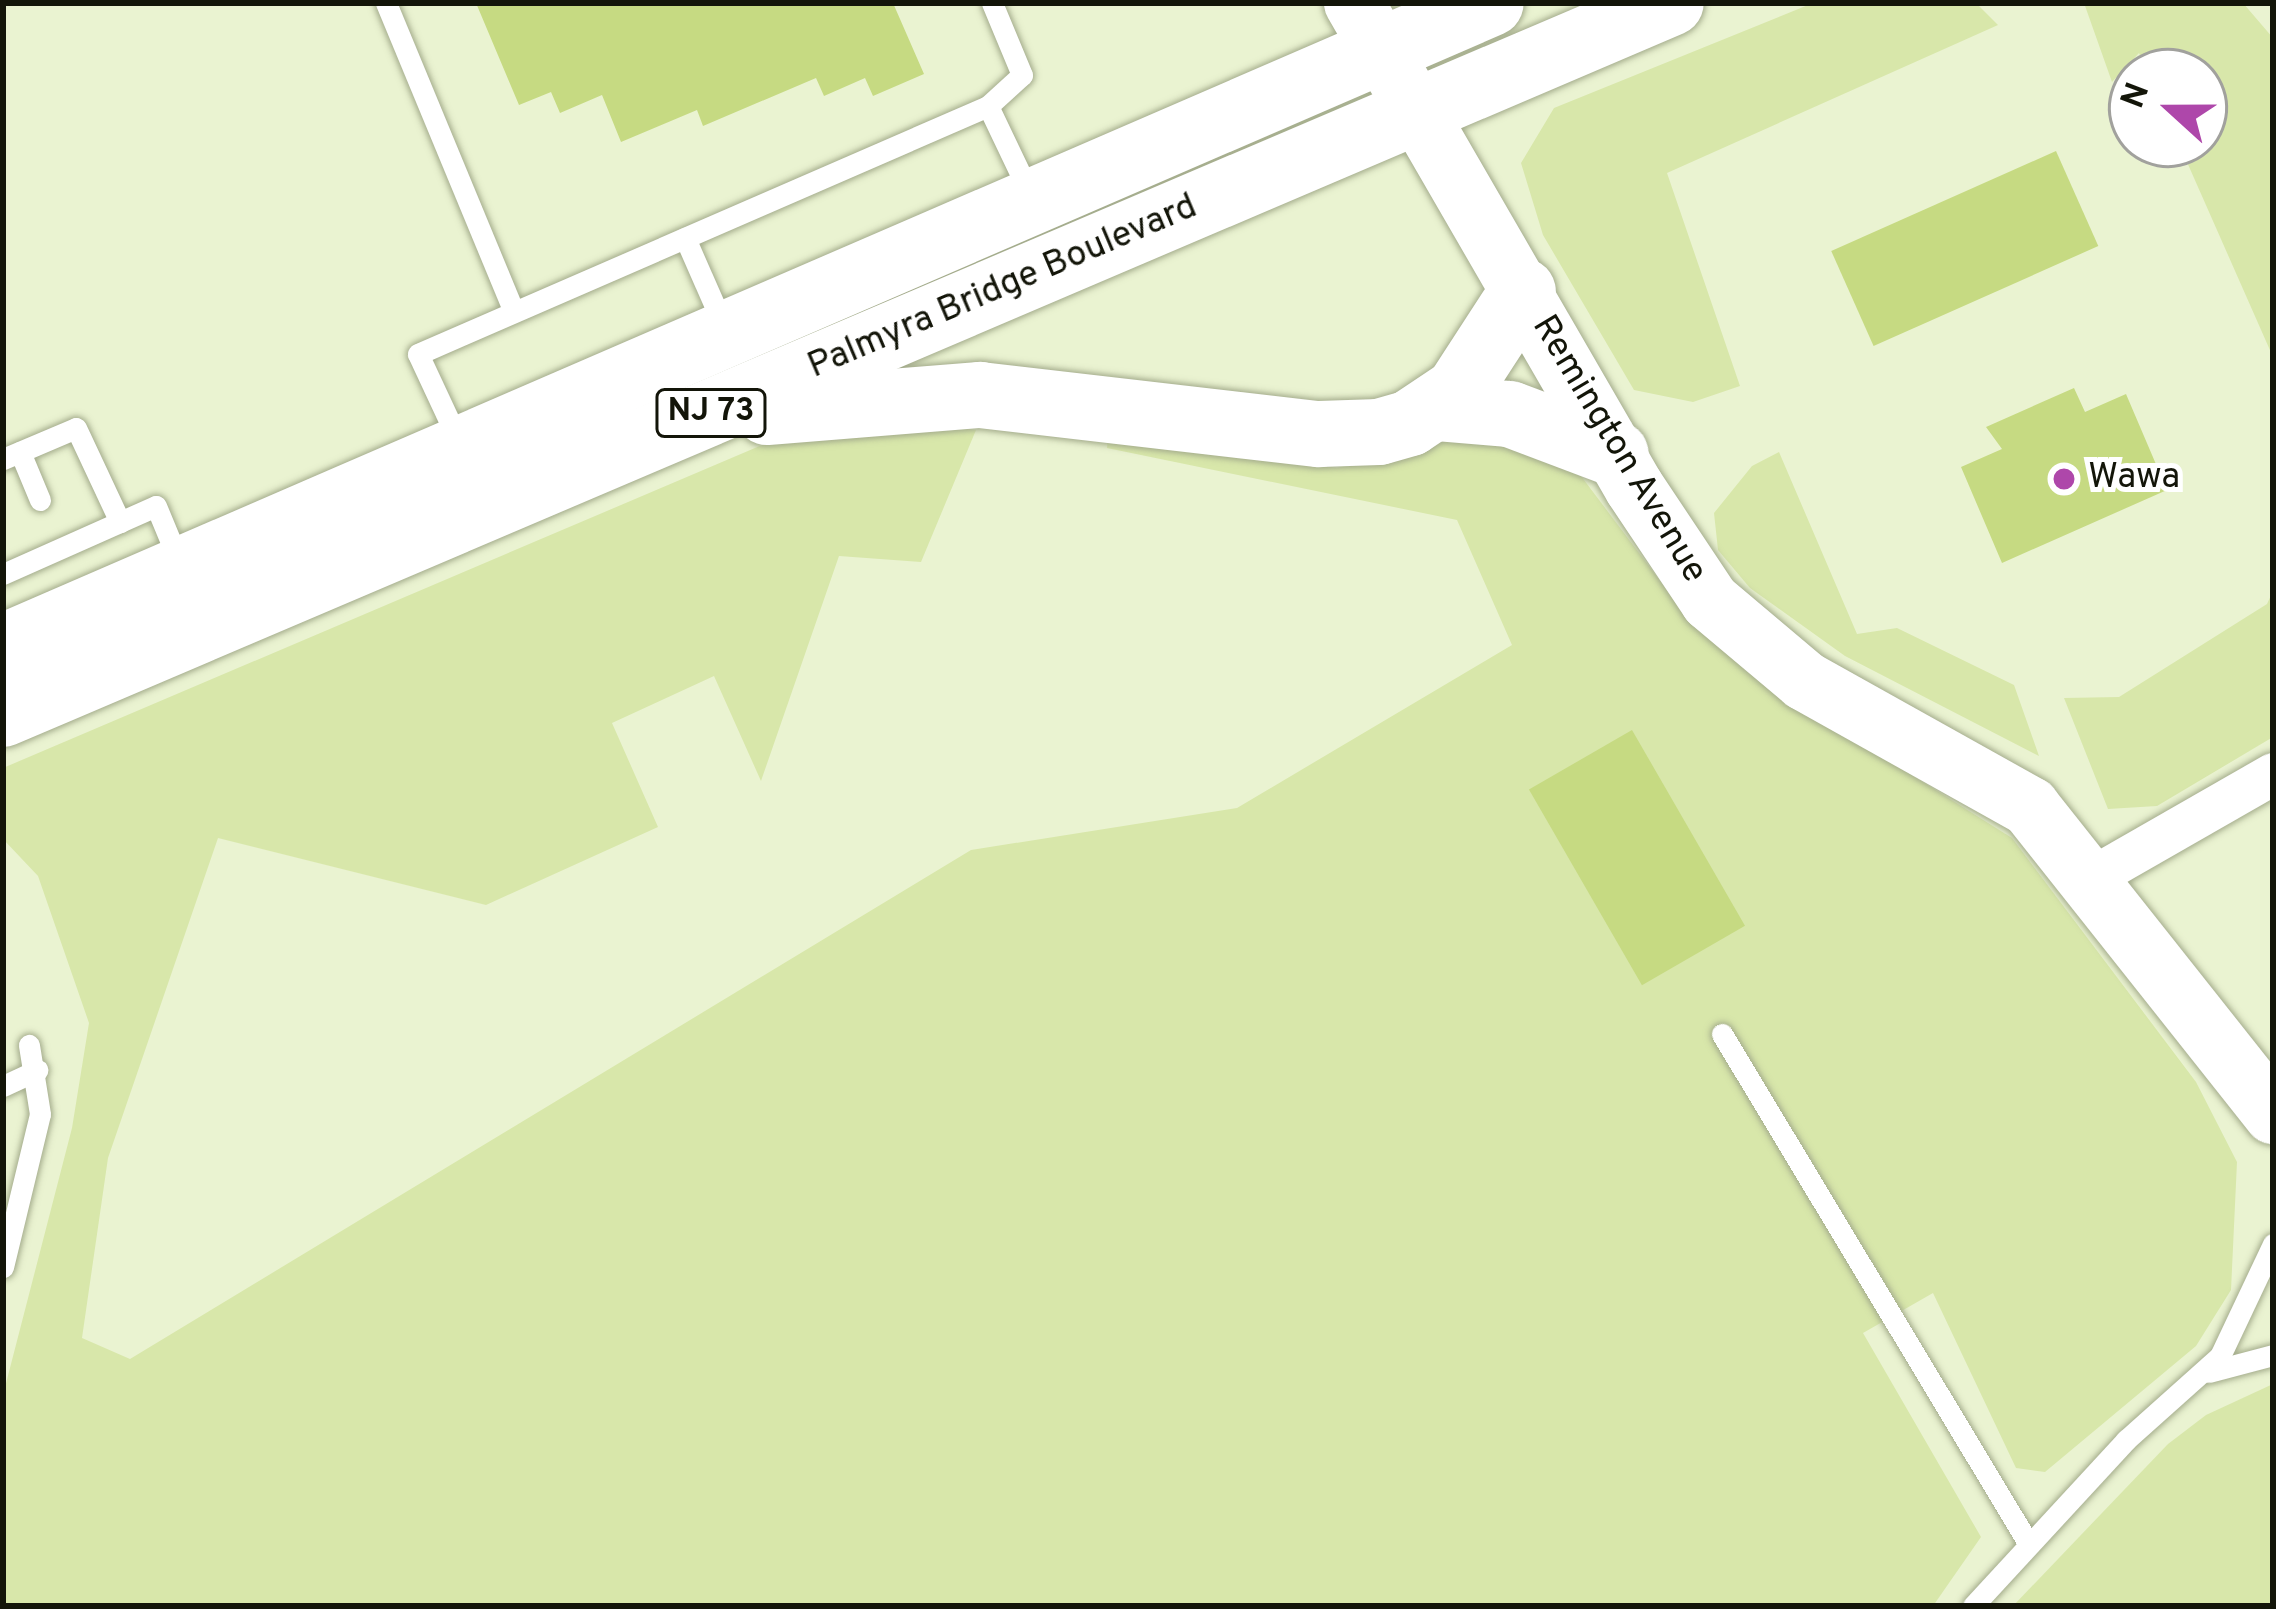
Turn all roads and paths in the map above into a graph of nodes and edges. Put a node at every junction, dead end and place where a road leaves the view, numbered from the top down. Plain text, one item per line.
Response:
1 (386, 3) edge
2 (992, 3) edge
3 (1491, 3) edge
4 (1671, 3) edge
5 (1367, 26) edge
6 (988, 106) junction
7 (1418, 112) junction
8 (1031, 197) junction
9 (685, 238) junction
10 (1523, 291) junction
11 (514, 312) junction
12 (725, 329) junction
13 (1438, 408) junction
14 (692, 421) junction
15 (461, 446) junction
16 (1616, 454) junction
17 (11, 456) edge
18 (40, 500) dead end
19 (120, 522) junction
20 (11, 567) edge
21 (182, 571) junction
22 (3, 647) edge
23 (3, 714) edge
24 (2273, 774) edge
25 (2090, 879) junction
26 (1722, 1034) dead end
27 (29, 1046) dead end
28 (38, 1070) junction
29 (3, 1086) edge
30 (2273, 1114) edge
31 (2273, 1244) edge
32 (3, 1267) edge
33 (2273, 1355) edge
34 (2203, 1374) junction
35 (2027, 1541) junction
36 (1973, 1606) edge

1 - 11 lane
2 - 6 lane
3 - 5 highway, Palmyra Bridge Boulevard / NJ 73
4 - 7 highway, Palmyra Bridge Boulevard / NJ 73
5 - 7 street, Remington Avenue
5 - 8 highway, Palmyra Bridge Boulevard / NJ 73
6 - 8 lane
6 - 9 lane
7 - 10 street, Remington Avenue
7 - 14 highway, Palmyra Bridge Boulevard / NJ 73
8 - 12 highway, Palmyra Bridge Boulevard / NJ 73
9 - 11 lane
9 - 12 lane
10 - 13 highway
10 - 16 street, Remington Avenue
11 - 15 lane
12 - 15 highway, Palmyra Bridge Boulevard / NJ 73
13 - 14 highway
13 - 16 highway
14 - 23 highway, Palmyra Bridge Boulevard / NJ 73
15 - 21 highway, Palmyra Bridge Boulevard / NJ 73
16 - 25 street, Remington Avenue
17 - 18 lane
17 - 19 lane
19 - 20 lane
19 - 21 lane
21 - 22 highway, Palmyra Bridge Boulevard / NJ 73
24 - 25 street
25 - 30 street, Remington Avenue
26 - 35 lane
27 - 28 lane
28 - 29 lane
28 - 32 lane
31 - 34 lane
33 - 34 lane
34 - 35 lane
35 - 36 lane

